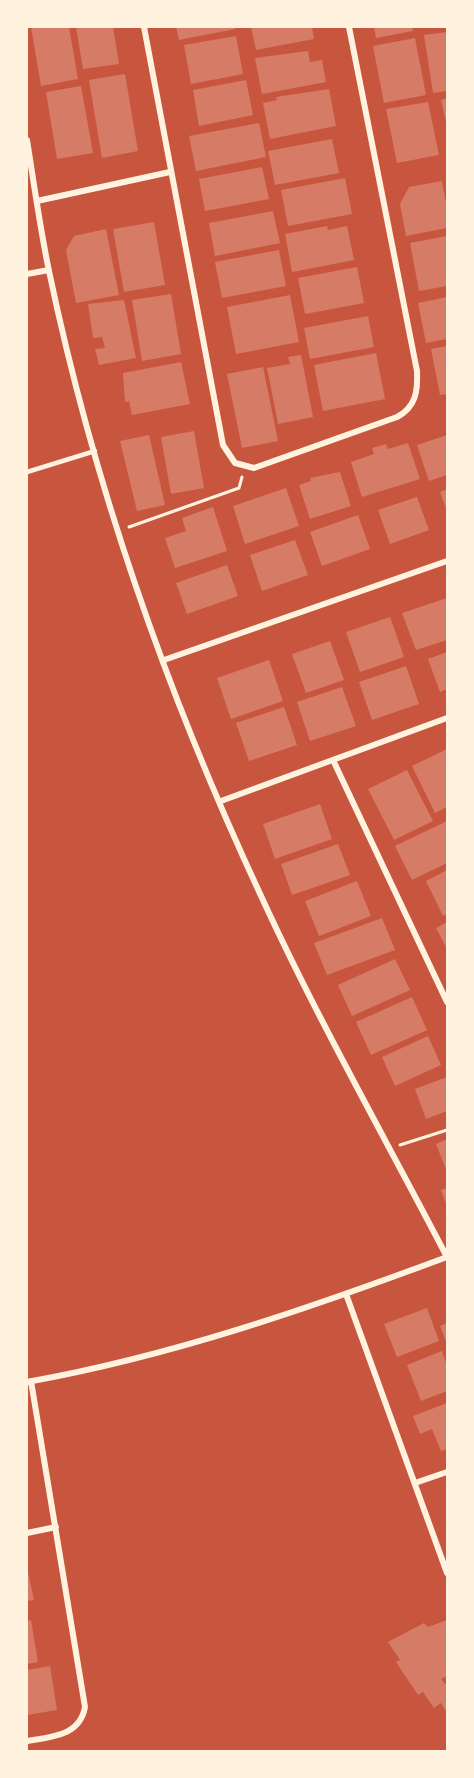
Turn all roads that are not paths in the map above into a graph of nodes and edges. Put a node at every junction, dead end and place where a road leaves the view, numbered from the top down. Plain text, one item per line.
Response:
1 (144, 27) edge
2 (349, 27) edge
3 (27, 140) edge
4 (170, 172) junction
5 (37, 201) junction
6 (49, 270) junction
7 (27, 274) edge
8 (95, 451) junction
9 (27, 472) edge
10 (447, 561) edge
11 (164, 660) junction
12 (447, 718) edge
13 (333, 760) junction
14 (220, 801) junction
15 (447, 1002) edge
16 (447, 1257) edge
17 (346, 1294) junction
18 (29, 1382) edge
19 (447, 1472) edge
20 (415, 1483) junction
21 (56, 1527) junction
22 (27, 1533) edge
23 (447, 1573) edge
24 (27, 1741) edge

1 - 4 street
2 - 4 street
3 - 5 street
4 - 5 street
5 - 6 street
6 - 7 street
6 - 8 street
8 - 9 lane
8 - 11 street
10 - 11 street
11 - 14 street
12 - 13 street
13 - 14 street
13 - 15 street
14 - 16 street
16 - 17 street
17 - 18 street
17 - 20 street
18 - 21 street
19 - 20 street
20 - 23 street
21 - 22 street
21 - 24 street

